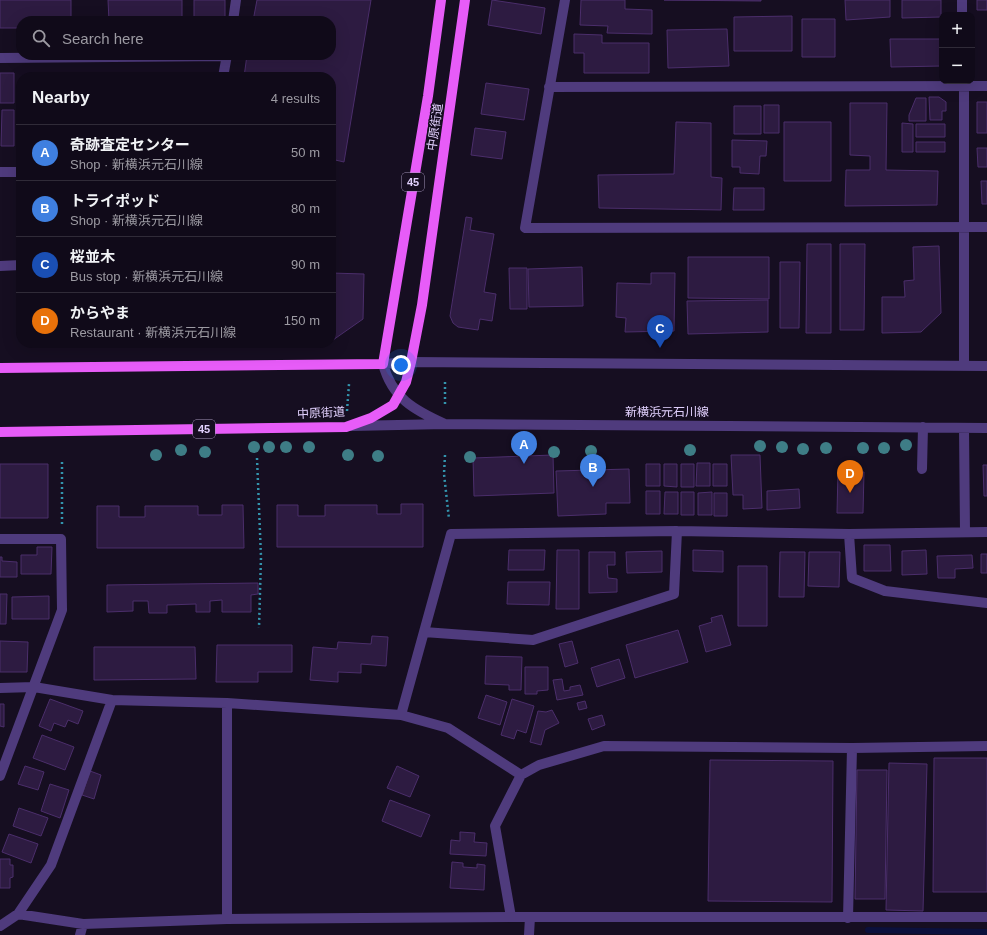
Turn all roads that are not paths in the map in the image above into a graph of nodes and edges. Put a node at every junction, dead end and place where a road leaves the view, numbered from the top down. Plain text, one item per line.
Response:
1 (236, 0) edge
2 (441, 0) edge
3 (465, 0) edge
4 (565, 0) edge
5 (962, 0) edge
6 (962, 12) edge
7 (234, 16) edge
8 (0, 58) edge
9 (16, 58) edge
10 (226, 60) edge
11 (224, 72) edge
12 (964, 84) edge
13 (987, 86) edge
14 (549, 87) junction
15 (0, 172) edge
16 (16, 172) edge
17 (964, 227) junction
18 (987, 227) edge
19 (16, 265) edge
20 (0, 266) edge
21 (412, 362) junction
22 (382, 364) junction
23 (964, 366) junction
24 (987, 366) edge
25 (0, 368) edge
26 (400, 395) junction
27 (445, 424) junction
28 (346, 427) junction
29 (923, 427) junction
30 (964, 428) junction
31 (987, 428) edge
32 (0, 432) edge
33 (922, 469) dead end
34 (677, 531) junction
35 (965, 532) junction
36 (987, 532) edge
37 (849, 534) junction
38 (0, 539) edge
39 (987, 602) edge
40 (424, 632) junction
41 (34, 687) junction
42 (0, 688) edge
43 (112, 700) junction
44 (227, 702) junction
45 (401, 715) junction
46 (987, 746) edge
47 (852, 748) junction
48 (521, 775) junction
49 (0, 776) edge
50 (18, 914) junction
51 (511, 917) junction
52 (530, 917) junction
53 (987, 917) edge
54 (848, 918) junction
55 (227, 919) junction
56 (82, 924) junction
57 (0, 926) edge
58 (80, 935) edge
59 (529, 935) edge

1 - 7 street
2 - 22 main road, 中原街道 / 45
3 - 21 main road, 中原街道 / 45
4 - 14 street
5 - 6 street
8 - 9 street
10 - 11 street
12 - 13 street
12 - 14 street
12 - 17 street
14 - 17 street
15 - 16 street
17 - 18 street
17 - 23 street
19 - 20 street
21 - 22 street
21 - 23 street
21 - 26 main road, 中原街道 / 45
22 - 25 main road
22 - 26 street
23 - 24 street
26 - 27 street
26 - 28 main road, 中原街道 / 45
27 - 28 street, 新横浜元石川線
27 - 29 street, 新横浜元石川線
28 - 32 main road, 中原街道 / 45
29 - 30 street, 新横浜元石川線
29 - 33 street
30 - 31 street, 新横浜元石川線
30 - 35 street
34 - 37 street
34 - 40 street
34 - 40 street
35 - 36 street
35 - 37 street
37 - 39 street
38 - 41 street
40 - 45 street
41 - 42 street
41 - 43 street
41 - 49 street
43 - 44 street
43 - 50 street
44 - 45 street
44 - 55 street
45 - 48 street
46 - 47 street
47 - 48 street
47 - 54 street
48 - 51 street
50 - 56 street
50 - 57 street
51 - 52 street
51 - 55 street
52 - 54 street
52 - 59 street
53 - 54 street
55 - 56 street
56 - 58 street

